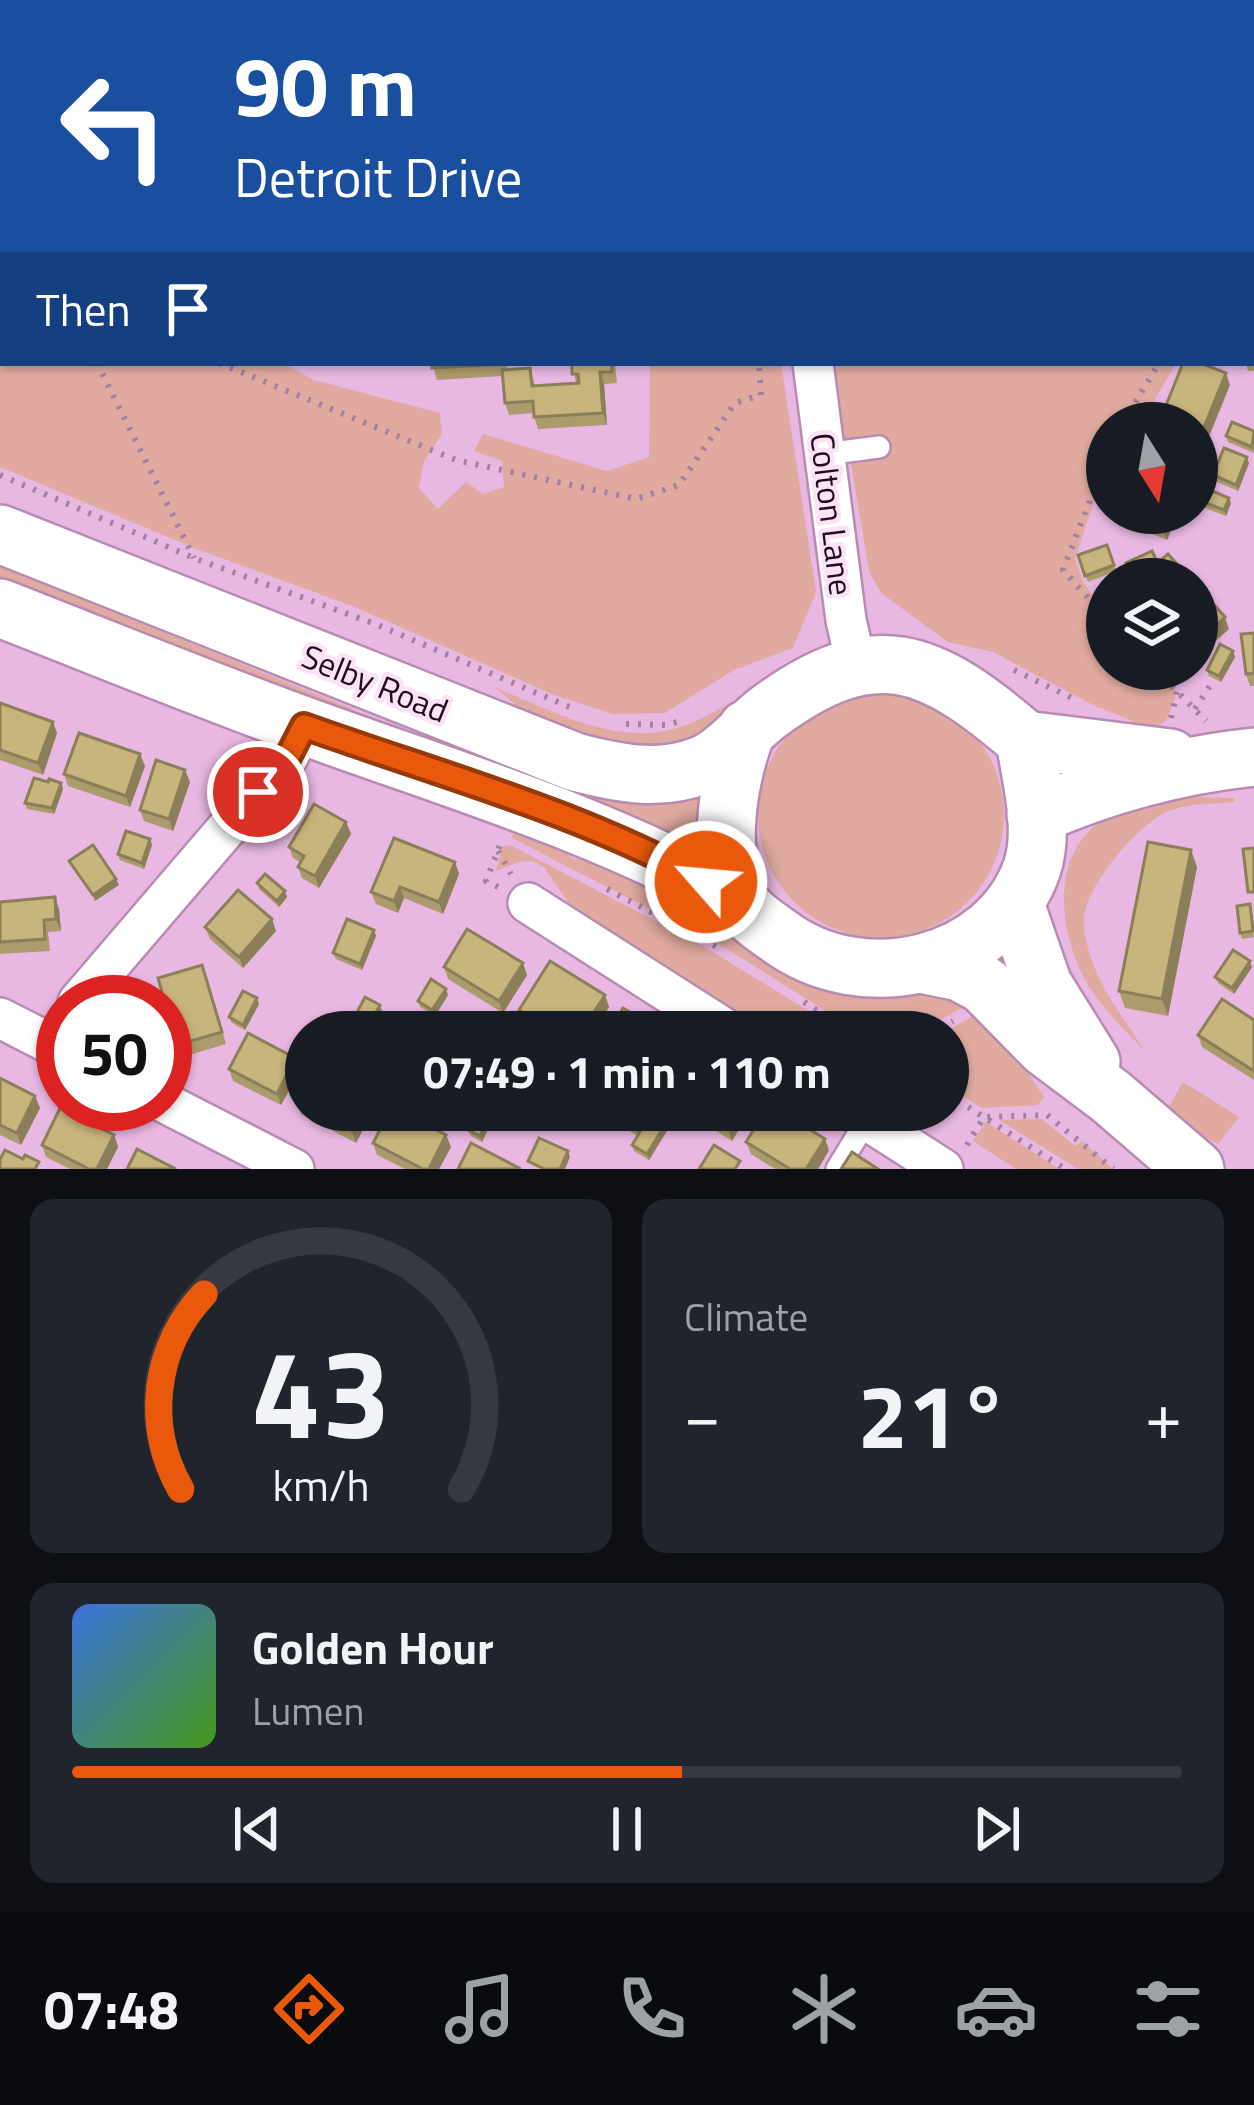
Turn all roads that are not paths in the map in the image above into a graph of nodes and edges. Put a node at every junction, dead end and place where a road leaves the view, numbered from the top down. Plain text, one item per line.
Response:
1 (813, 366) edge
2 (879, 447) dead end
3 (825, 454) junction
4 (0, 534) edge
5 (0, 608) edge
6 (856, 664) junction
7 (724, 722) junction
8 (304, 726) junction
9 (1215, 738) edge
10 (1025, 740) junction
11 (1036, 815) junction
12 (528, 903) dead end
13 (1015, 904) junction
14 (733, 927) junction
15 (926, 965) junction
16 (101, 975) edge
17 (697, 1011) edge
18 (0, 1018) edge
19 (36, 1030) edge
20 (1110, 1096) junction
21 (192, 1116) edge
22 (852, 1131) edge
23 (892, 1131) edge
24 (953, 1160) edge
25 (295, 1169) edge
26 (837, 1169) edge
27 (1195, 1169) edge

1 - 3 street, Colton Lane
2 - 3 lane
3 - 6 street, Colton Lane
4 - 7 main road, Selby Road
5 - 8 main road, Selby Road
6 - 7 main road
6 - 10 main road
7 - 14 main road
8 - 14 main road, Selby Road
8 - 16 street
9 - 10 main road
9 - 11 main road
10 - 11 main road
11 - 13 main road
12 - 17 street
13 - 15 main road
13 - 20 main road
14 - 15 main road
15 - 20 main road
18 - 19 street
20 - 27 main road
21 - 25 street
22 - 26 lane
23 - 24 street

